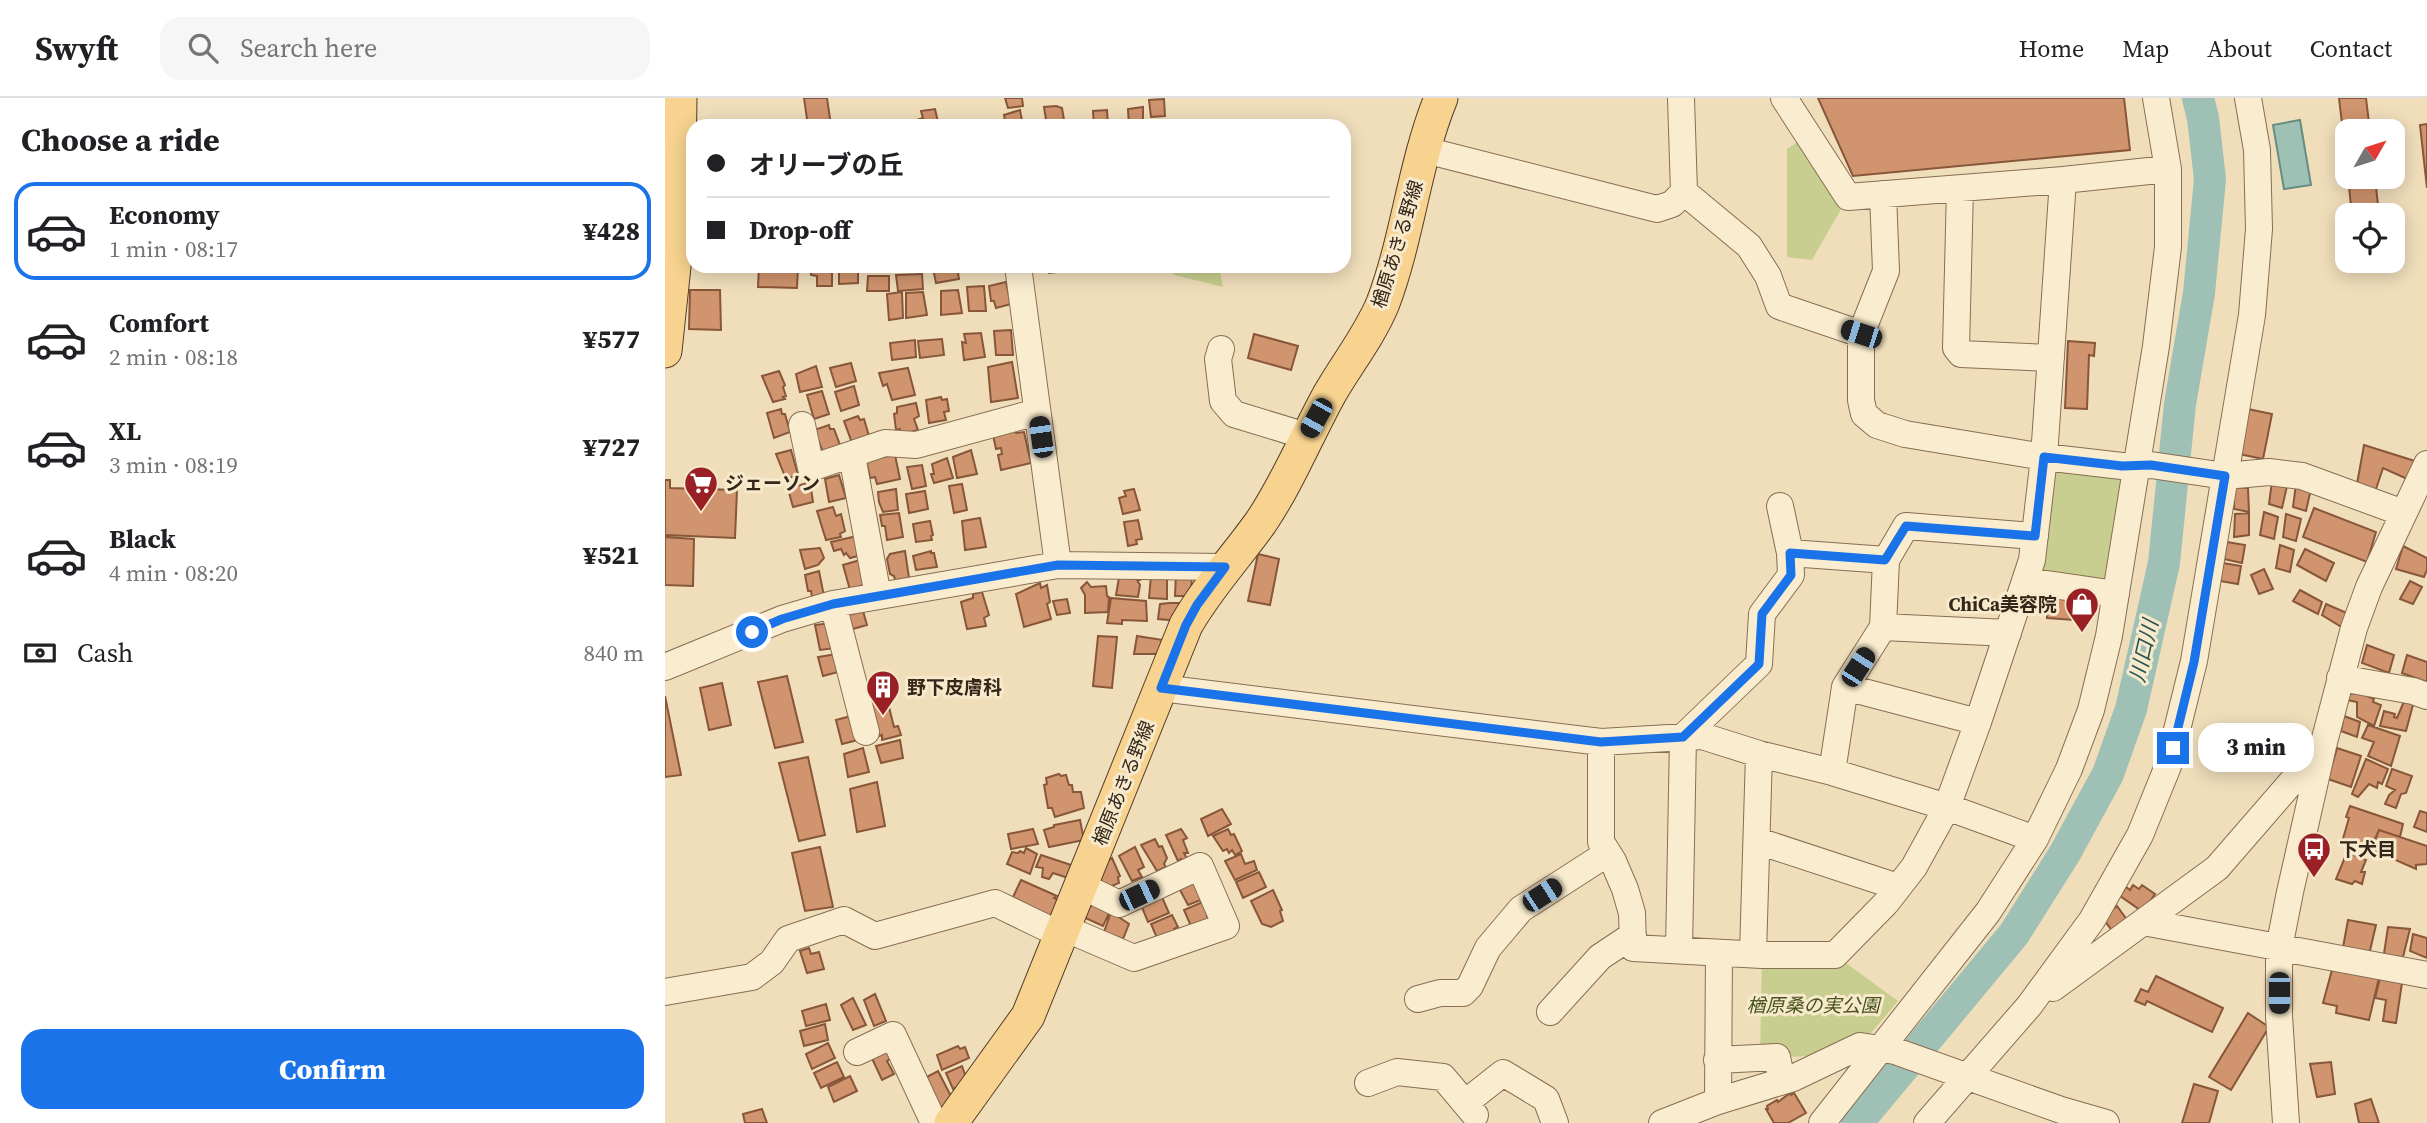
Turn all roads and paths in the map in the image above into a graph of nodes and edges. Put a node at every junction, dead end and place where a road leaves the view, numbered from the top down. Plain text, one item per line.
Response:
1 (680, 98) edge
2 (1441, 98) edge
3 (1681, 98) edge
4 (1784, 98) edge
5 (2156, 98) edge
6 (2248, 98) edge
7 (1425, 150) junction
8 (2168, 169) junction
9 (2063, 180) junction
10 (1960, 189) junction
11 (1684, 192) junction
12 (1883, 194) junction
13 (686, 229) edge
14 (1019, 273) edge
15 (1861, 334) junction
16 (1221, 349) dead end
17 (665, 351) edge
18 (2051, 358) junction
19 (1037, 412) junction
20 (802, 425) dead end
21 (1306, 436) junction
22 (852, 456) junction
23 (2044, 457) junction
24 (2427, 464) edge
25 (2146, 466) junction
26 (2221, 476) junction
27 (1780, 506) dead end
28 (2403, 513) junction
29 (2035, 536) junction
30 (1790, 553) junction
31 (1885, 560) junction
32 (1058, 565) junction
33 (1225, 567) junction
34 (2025, 581) junction
35 (2116, 594) junction
36 (878, 596) junction
37 (833, 604) junction
38 (1883, 627) junction
39 (2008, 634) junction
40 (665, 667) edge
41 (2340, 678) junction
42 (1845, 687) junction
43 (1161, 688) junction
44 (2427, 696) edge
45 (1978, 722) junction
46 (866, 732) dead end
47 (1683, 737) junction
48 (1601, 742) junction
49 (2323, 746) junction
50 (1759, 754) junction
51 (1832, 772) junction
52 (1947, 807) junction
53 (2035, 839) junction
54 (1758, 841) junction
55 (1608, 853) junction
56 (1082, 886) junction
57 (1898, 887) junction
58 (2143, 922) junction
59 (1063, 931) junction
60 (1633, 935) junction
61 (2279, 948) junction
62 (1679, 950) junction
63 (1719, 953) junction
64 (1753, 954) junction
65 (2427, 975) edge
66 (665, 992) edge
67 (1418, 999) dead end
68 (2029, 1006) junction
69 (1550, 1012) dead end
70 (1887, 1049) junction
71 (857, 1052) dead end
72 (1717, 1060) junction
73 (1964, 1076) junction
74 (1782, 1082) junction
75 (1368, 1083) dead end
76 (1718, 1101) junction
77 (2060, 1117) edge
78 (934, 1123) edge
79 (951, 1123) edge
80 (1555, 1123) edge
81 (1662, 1123) edge
82 (1822, 1123) edge
83 (1927, 1123) edge
84 (2106, 1123) edge
85 (2286, 1123) edge

1 - 13 main road
2 - 7 main road, 楢原あきる野線
3 - 11 street
4 - 12 street
5 - 8 street
6 - 26 street
7 - 11 street
7 - 21 main road, 楢原あきる野線
8 - 9 street
8 - 25 street
9 - 10 street
9 - 18 street
10 - 12 street
10 - 18 street
11 - 15 street
12 - 15 street
13 - 17 main road
14 - 19 street
15 - 23 street
16 - 21 street
18 - 23 street
19 - 22 street
19 - 32 street
20 - 22 street
21 - 33 main road, 楢原あきる野線
22 - 36 street
23 - 25 street
23 - 29 street
24 - 28 street
25 - 26 street
25 - 35 street
26 - 28 street
26 - 68 street
27 - 30 street
28 - 41 street
29 - 31 street
29 - 34 street
30 - 31 street
30 - 47 street
31 - 38 street
32 - 33 street
32 - 36 street
33 - 43 main road, 楢原あきる野線
34 - 35 street
34 - 39 street
35 - 53 street
36 - 37 street
37 - 40 street
37 - 46 street
38 - 39 street
38 - 42 street
39 - 45 street
41 - 44 street
41 - 49 street
42 - 45 street
42 - 51 street
43 - 48 street
43 - 56 main road, 楢原あきる野線
45 - 52 street
47 - 48 street
47 - 50 street
47 - 62 street
48 - 55 street
49 - 58 street
49 - 61 street
50 - 51 street
50 - 54 street
51 - 52 street
52 - 53 street
52 - 57 street
53 - 70 street
54 - 57 street
54 - 64 street
55 - 60 street
55 - 67 street
56 - 59 main road, 楢原あきる野線
56 - 59 street
57 - 64 street
58 - 61 street
58 - 68 street
59 - 66 street
59 - 79 main road, 楢原あきる野線
60 - 62 street
60 - 69 street
61 - 65 street
61 - 85 street
62 - 63 street
63 - 64 street
63 - 72 street
68 - 73 street
70 - 73 street
70 - 74 street
70 - 82 street
71 - 78 street
72 - 74 street
72 - 76 street
73 - 77 street
73 - 83 street
74 - 76 street
75 - 80 street
76 - 81 street
77 - 84 street

